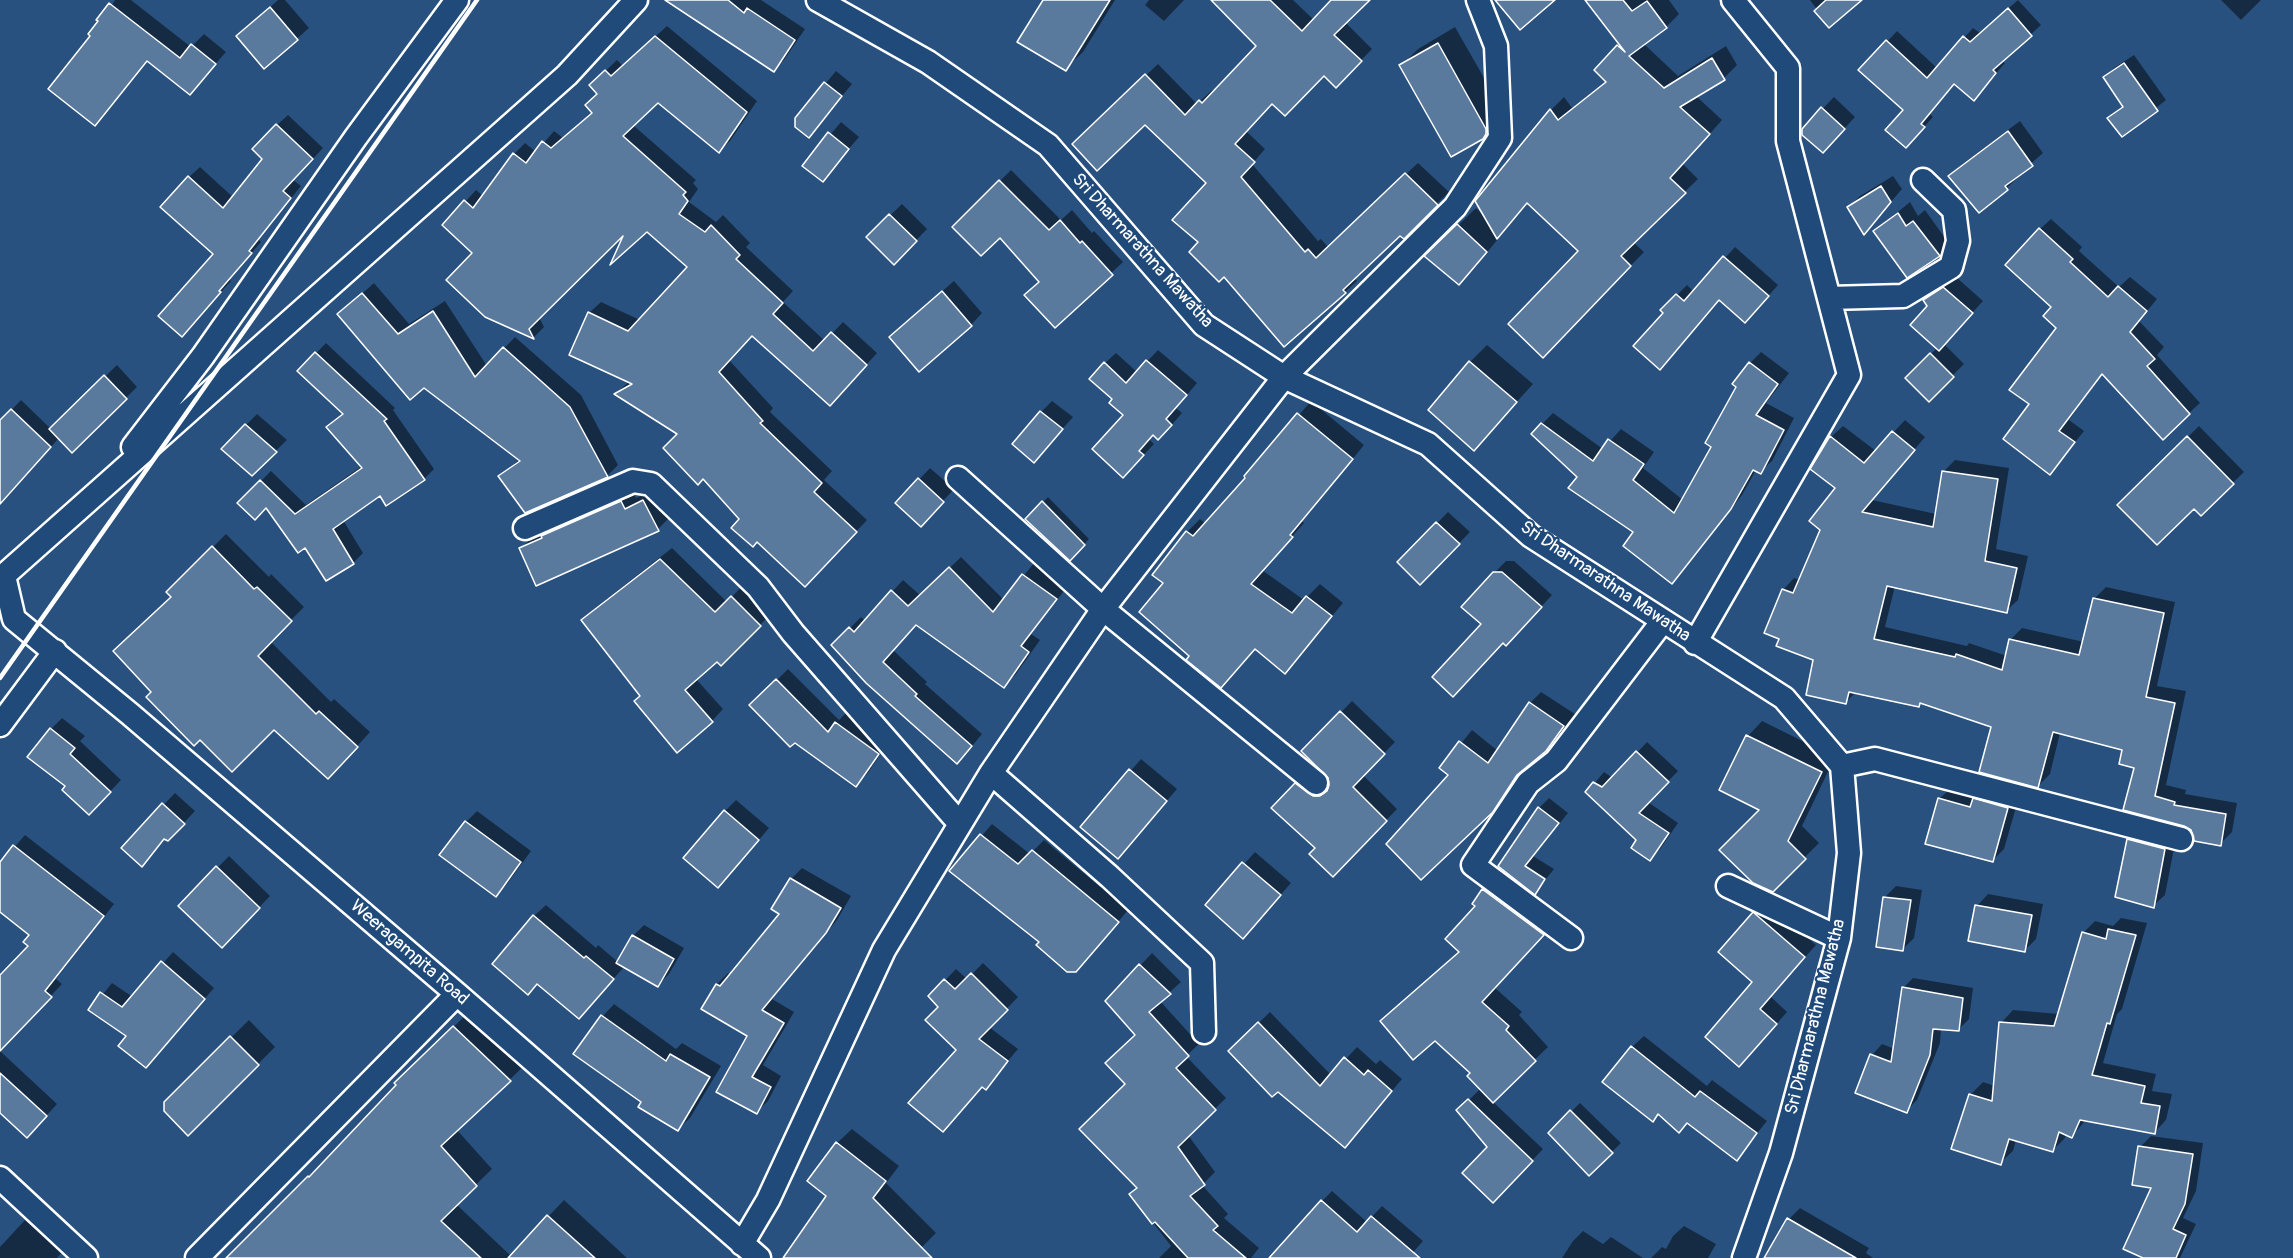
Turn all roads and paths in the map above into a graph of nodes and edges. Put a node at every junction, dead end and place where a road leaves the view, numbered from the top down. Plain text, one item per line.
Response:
1 (457, 0) edge
2 (636, 0) edge
3 (818, 0) edge
4 (1478, 0) edge
5 (1733, 0) edge
6 (1923, 180) dead end
7 (1829, 298) junction
8 (1284, 377) junction
9 (958, 478) dead end
10 (525, 528) dead end
11 (1, 584) edge
12 (1103, 609) junction
13 (1662, 622) junction
14 (1695, 643) junction
15 (55, 651) junction
16 (0, 724) edge
17 (1842, 766) junction
18 (991, 773) junction
19 (1316, 783) dead end
20 (960, 824) junction
21 (2181, 839) dead end
22 (1728, 886) dead end
23 (1571, 938) dead end
24 (1839, 938) junction
25 (457, 994) junction
26 (1204, 1032) dead end
27 (0, 1178) edge
28 (751, 1251) edge
29 (86, 1258) edge
30 (197, 1258) edge
31 (1744, 1258) edge

1 - 11 street
2 - 11 street
3 - 8 street, Sri Dharmarathna Mawatha
4 - 8 street
5 - 7 street
6 - 7 street
7 - 14 street
8 - 12 street
8 - 13 street, Sri Dharmarathna Mawatha
9 - 12 street
10 - 20 street
11 - 15 street, Weeragampita Road
12 - 18 street
12 - 19 street
13 - 14 street, Sri Dharmarathna Mawatha
13 - 23 street
14 - 17 street, Sri Dharmarathna Mawatha
15 - 16 street
15 - 25 street, Weeragampita Road
17 - 21 street
17 - 24 street, Sri Dharmarathna Mawatha
18 - 20 street
18 - 26 street
20 - 28 street
22 - 24 street
24 - 31 street, Sri Dharmarathna Mawatha
25 - 28 street, Weeragampita Road
25 - 30 street
27 - 29 street

